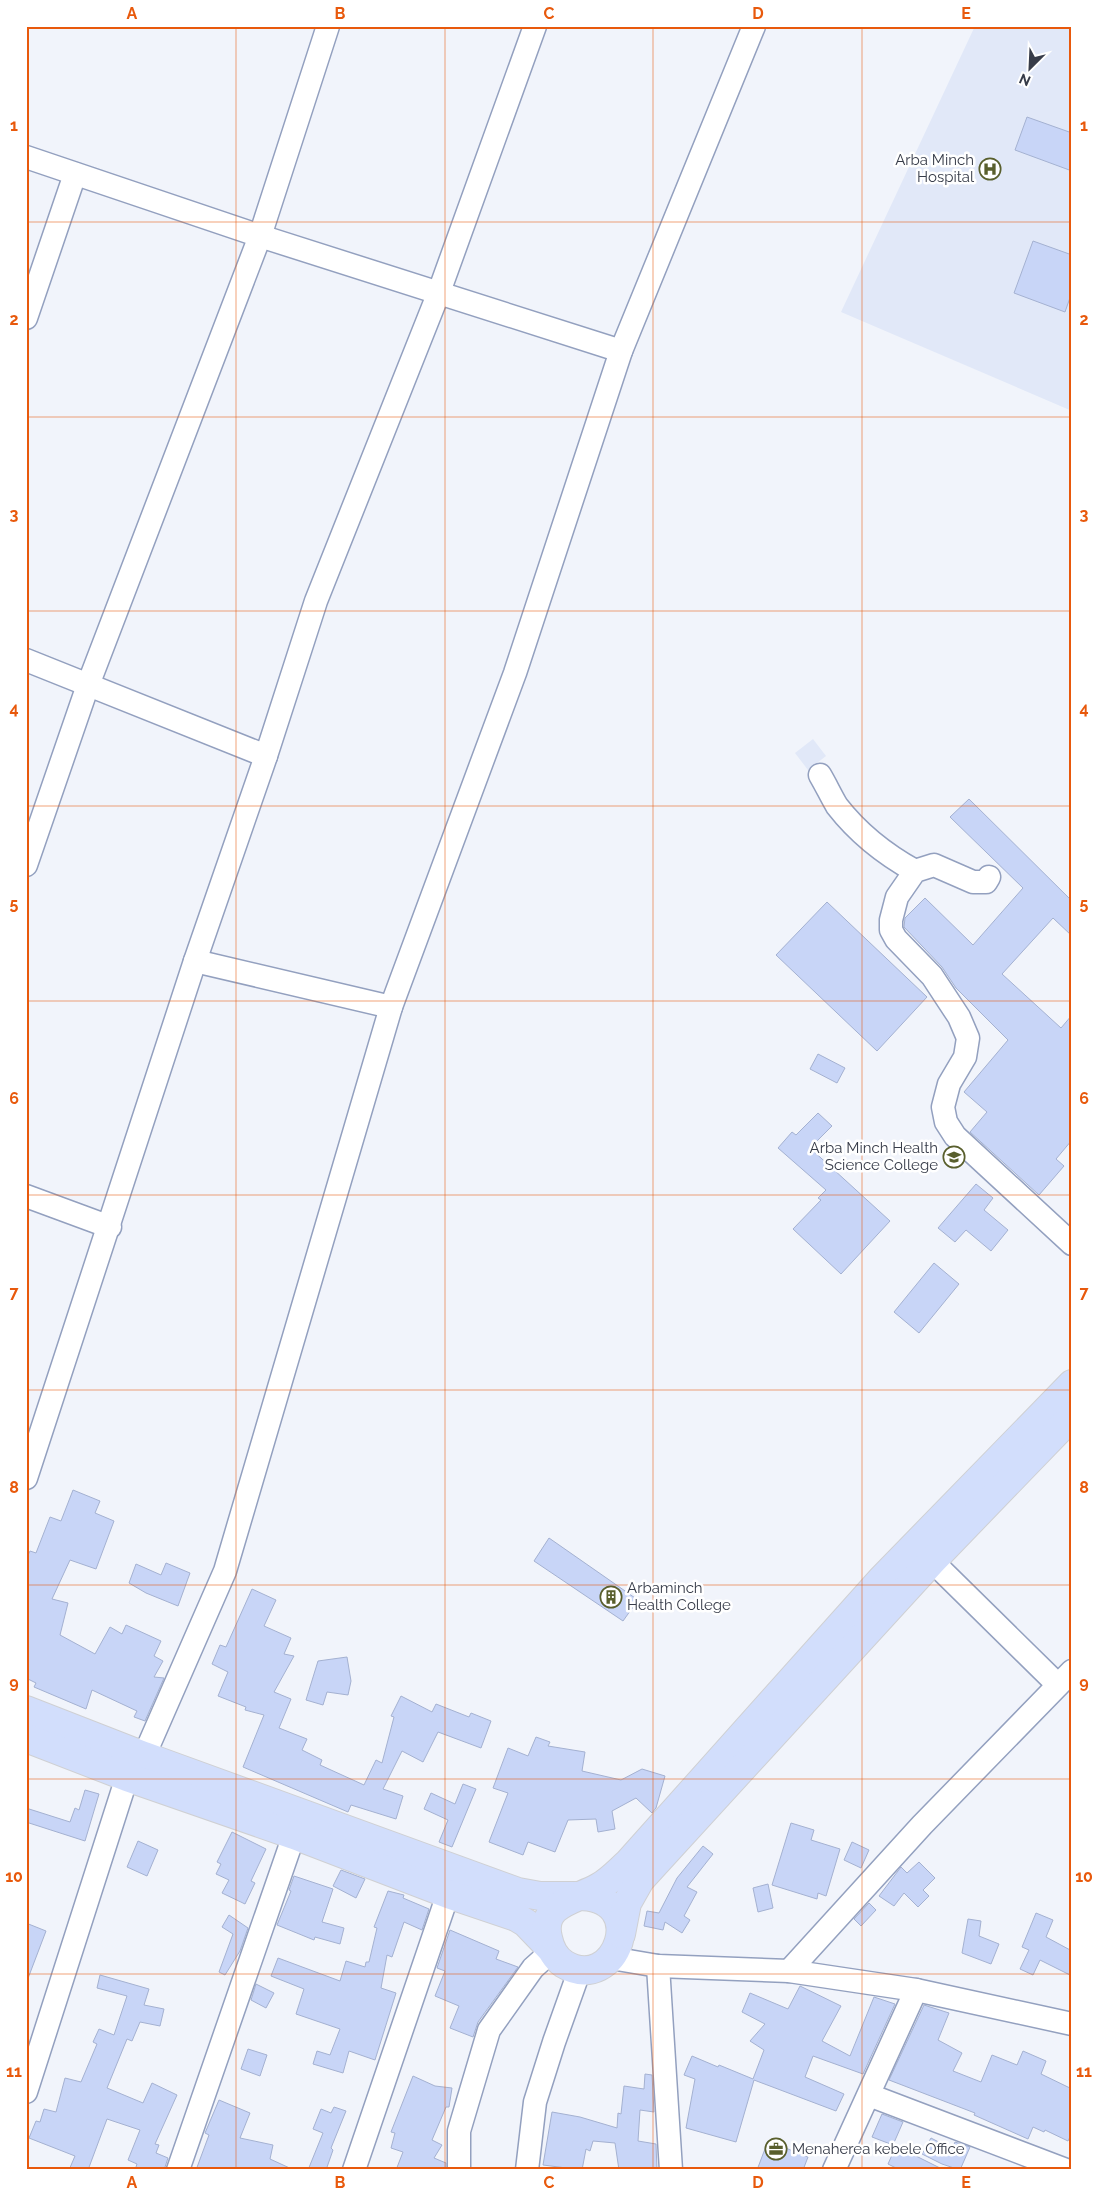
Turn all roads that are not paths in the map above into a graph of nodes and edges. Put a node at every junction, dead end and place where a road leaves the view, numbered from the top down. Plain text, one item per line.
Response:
1 (328, 26) edge
2 (535, 26) edge
3 (754, 26) edge
4 (26, 157) edge
5 (75, 174) junction
6 (260, 236) junction
7 (438, 292) junction
8 (26, 318) edge
9 (621, 351) junction
10 (26, 660) edge
11 (88, 685) junction
12 (266, 756) junction
13 (820, 775) dead end
14 (26, 865) edge
15 (915, 871) junction
16 (989, 878) dead end
17 (195, 961) junction
18 (392, 1006) junction
19 (26, 1196) edge
20 (110, 1227) junction
21 (1072, 1244) edge
22 (1072, 1384) edge
23 (1072, 1416) edge
24 (26, 1478) edge
25 (932, 1561) junction
26 (1065, 1678) edge
27 (26, 1710) edge
28 (26, 1738) edge
29 (135, 1766) junction
30 (294, 1834) junction
31 (448, 1894) junction
32 (576, 1896) junction
33 (616, 1948) junction
34 (551, 1950) junction
35 (658, 1966) junction
36 (580, 1969) junction
37 (789, 1971) junction
38 (916, 1990) junction
39 (1072, 2024) edge
40 (26, 2092) edge
41 (869, 2095) junction
42 (178, 2170) edge
43 (354, 2170) edge
44 (459, 2170) edge
45 (527, 2170) edge
46 (671, 2170) edge
47 (834, 2170) edge
48 (1066, 2170) edge

1 - 6 street
2 - 7 street
3 - 9 street
4 - 5 street
5 - 6 street
5 - 8 street
6 - 7 street
6 - 11 street
7 - 9 street
7 - 12 street
9 - 18 street
10 - 11 street
11 - 12 street
11 - 14 street
12 - 17 street
13 - 15 street
15 - 16 street
15 - 21 street
17 - 18 street
17 - 20 street
18 - 29 street
19 - 20 street
20 - 24 street
22 - 32 main road
23 - 25 main road
25 - 26 street
25 - 33 main road
26 - 37 street
27 - 29 main road
28 - 29 main road
29 - 30 main road
29 - 32 main road
29 - 40 street
30 - 31 main road
30 - 42 street
31 - 34 main road
31 - 43 street
32 - 33 main road
32 - 34 main road
33 - 35 street
33 - 36 main road
34 - 36 main road
34 - 44 street
35 - 37 street
35 - 46 street
36 - 45 street
37 - 38 street
38 - 39 street
38 - 41 street
41 - 47 street
41 - 48 street

